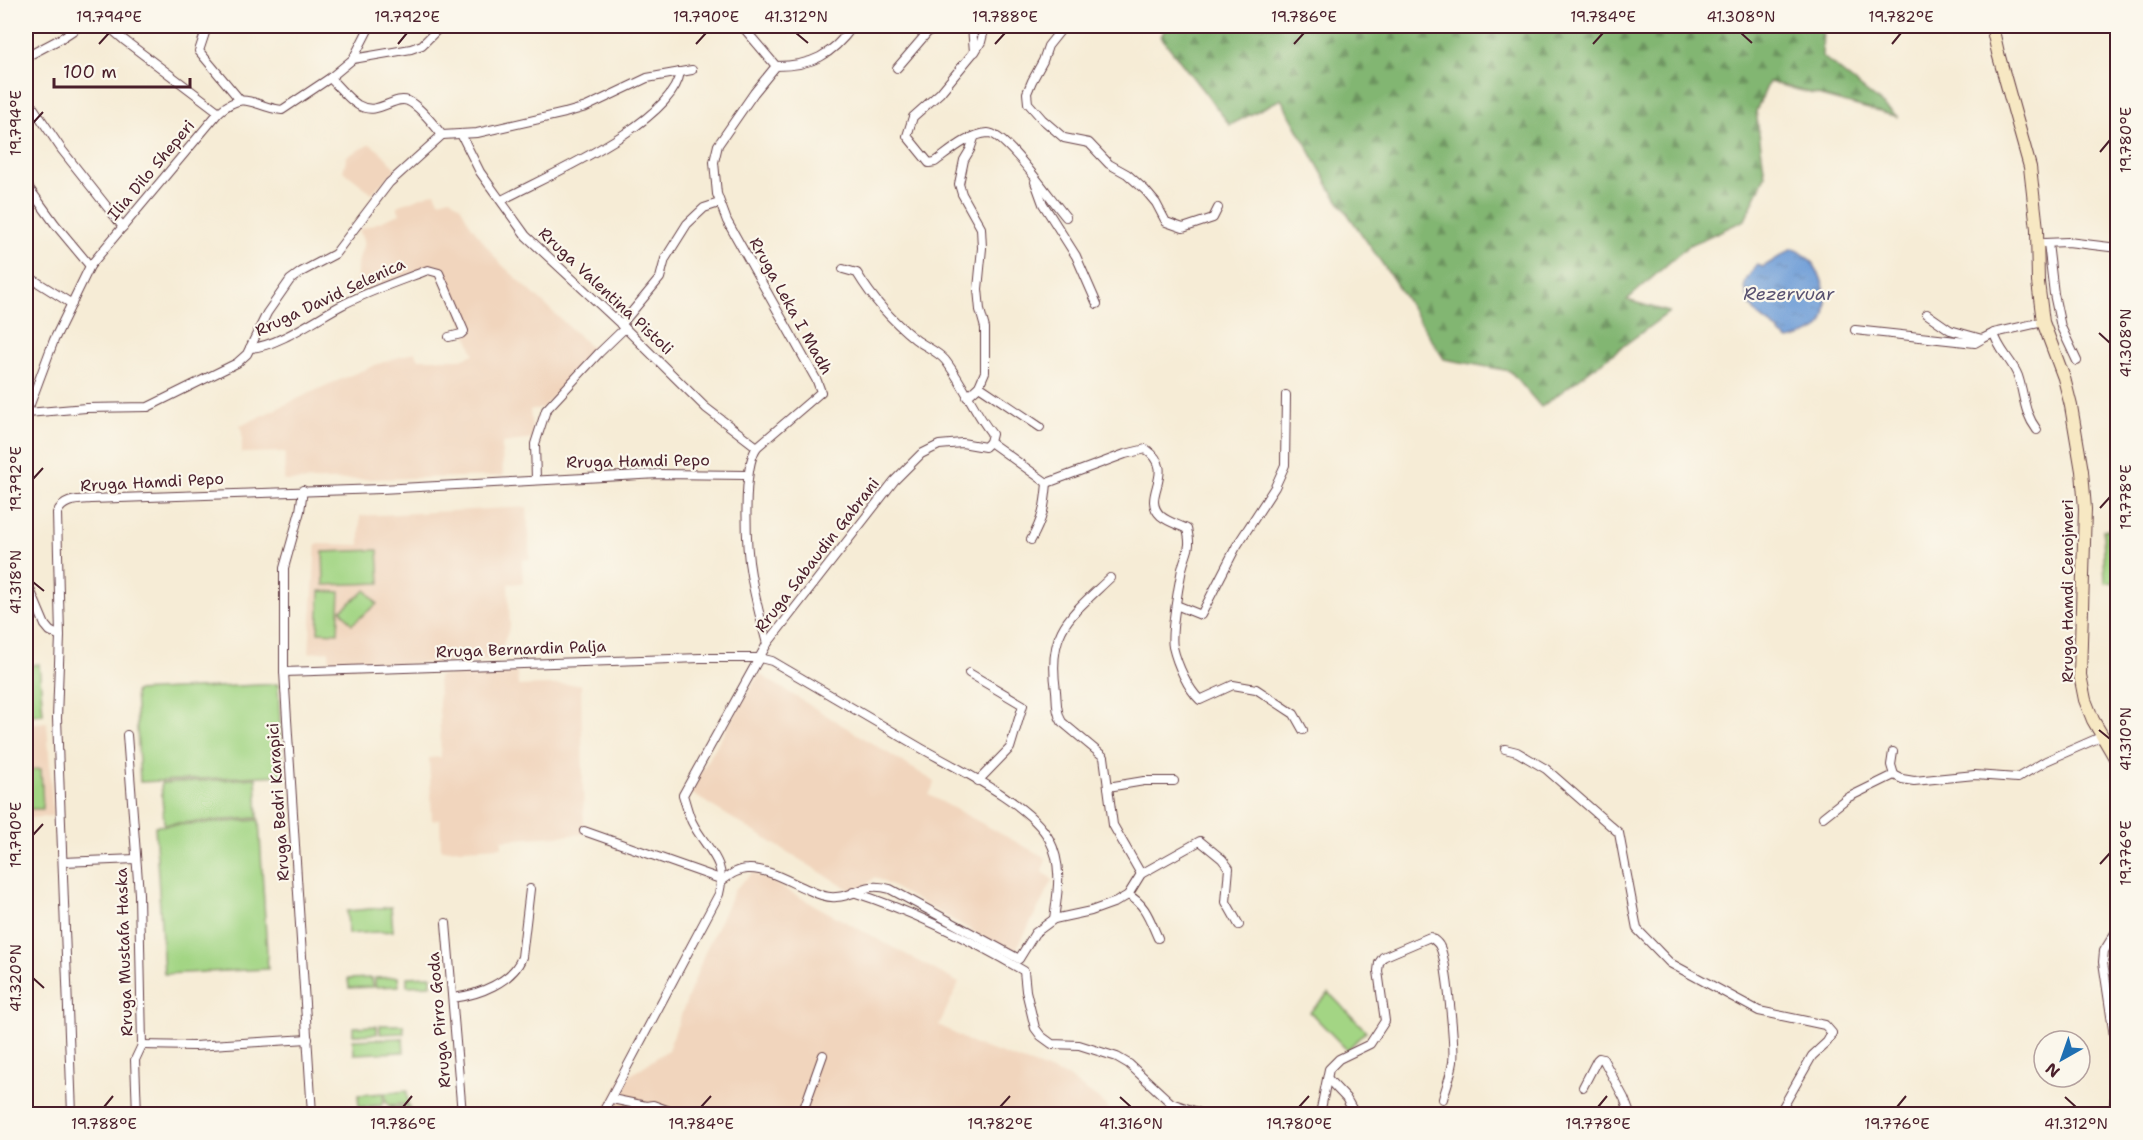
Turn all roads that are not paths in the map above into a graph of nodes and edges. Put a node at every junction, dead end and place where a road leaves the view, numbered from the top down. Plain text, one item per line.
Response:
1 (80, 26) edge
2 (108, 26) edge
3 (202, 26) edge
4 (369, 26) edge
5 (441, 26) edge
6 (742, 26) edge
7 (853, 26) edge
8 (933, 26) edge
9 (972, 26) edge
10 (985, 26) edge
11 (1061, 26) edge
12 (1992, 26) edge
13 (974, 52) junction
14 (28, 56) edge
15 (353, 59) junction
16 (776, 66) junction
17 (897, 68) dead end
18 (692, 70) dead end
19 (680, 72) junction
20 (330, 78) junction
21 (26, 97) edge
22 (240, 100) junction
23 (219, 112) junction
24 (461, 134) junction
25 (442, 135) junction
26 (974, 138) junction
27 (1034, 178) junction
28 (26, 184) edge
29 (502, 200) junction
30 (719, 203) junction
31 (1218, 208) dead end
32 (1066, 217) dead end
33 (123, 227) junction
34 (2043, 243) junction
35 (2118, 248) edge
36 (90, 266) junction
37 (843, 269) dead end
38 (26, 275) edge
39 (72, 304) junction
40 (1097, 304) dead end
41 (1927, 314) dead end
42 (2043, 322) junction
43 (623, 326) junction
44 (1855, 330) dead end
45 (1994, 333) junction
46 (449, 337) dead end
47 (1982, 339) junction
48 (250, 348) junction
49 (2077, 361) dead end
50 (978, 386) junction
51 (1286, 395) dead end
52 (967, 397) junction
53 (26, 414) edge
54 (1040, 427) dead end
55 (2037, 430) dead end
56 (990, 442) junction
57 (757, 447) junction
58 (747, 476) junction
59 (536, 479) junction
60 (1047, 483) junction
61 (303, 490) junction
62 (1031, 540) dead end
63 (1110, 578) dead end
64 (26, 580) edge
65 (1176, 605) junction
66 (60, 636) junction
67 (766, 644) junction
68 (760, 658) junction
69 (284, 672) junction
70 (969, 673) dead end
71 (1303, 730) dead end
72 (127, 735) dead end
73 (2103, 736) junction
74 (1505, 750) dead end
75 (1893, 752) dead end
76 (2118, 763) edge
77 (1894, 775) junction
78 (978, 781) junction
79 (1174, 782) dead end
80 (1108, 787) junction
81 (1822, 817) dead end
82 (584, 831) dead end
83 (136, 859) junction
84 (63, 862) junction
85 (1141, 874) junction
86 (723, 880) junction
87 (530, 889) dead end
88 (853, 892) junction
89 (1128, 895) junction
90 (1054, 919) junction
91 (446, 923) dead end
92 (1239, 925) dead end
93 (2118, 928) edge
94 (1158, 938) dead end
95 (453, 998) junction
96 (308, 1039) junction
97 (142, 1045) junction
98 (823, 1055) dead end
99 (2118, 1063) edge
100 (2118, 1071) edge
101 (1328, 1078) junction
102 (1583, 1087) dead end
103 (612, 1099) junction
104 (1443, 1099) dead end
105 (72, 1114) edge
106 (136, 1114) edge
107 (312, 1114) edge
108 (462, 1114) edge
109 (602, 1114) edge
110 (678, 1114) edge
111 (802, 1114) edge
112 (1203, 1114) edge
113 (1320, 1114) edge
114 (1355, 1114) edge
115 (1630, 1114) edge
116 (1779, 1114) edge
117 (2113, 1114) edge

1 - 14 street
2 - 23 street
3 - 22 street
4 - 15 street
5 - 15 street
6 - 16 street
7 - 16 street
8 - 17 street
9 - 13 street
10 - 13 street
11 - 31 street
12 - 34 street, Rruga Hamdi Cenojmeri
13 - 26 street
15 - 20 street
16 - 30 street, Rruga Leka I Madh
18 - 19 street
19 - 24 street
19 - 29 street
20 - 22 street
20 - 25 street
21 - 33 street
22 - 23 street, Ilia Dilo Sheperi
23 - 33 street, Ilia Dilo Sheperi
24 - 25 street
24 - 29 street, Rruga Valentina Pistoli
25 - 48 street
26 - 27 street
26 - 50 street
27 - 32 street
27 - 40 street
28 - 36 street
29 - 43 street, Rruga Valentina Pistoli
30 - 43 street
30 - 57 street, Rruga Leka I Madh
33 - 36 street, Ilia Dilo Sheperi
34 - 35 street
34 - 42 street, Rruga Hamdi Cenojmeri
34 - 49 street
36 - 39 street, Ilia Dilo Sheperi
37 - 52 street
38 - 39 street
39 - 53 street, Ilia Dilo Sheperi
41 - 47 street
42 - 45 street
42 - 73 street, Rruga Hamdi Cenojmeri
43 - 57 street, Rruga Valentina Pistoli
43 - 59 street
44 - 47 street
45 - 47 street
45 - 55 street
46 - 48 street, Rruga David Selenica
48 - 53 street, Rruga David Selenica
50 - 52 street
50 - 54 street
51 - 65 street
52 - 56 street
56 - 60 street
56 - 67 street, Rruga Sabaudin Gabrani
57 - 58 street, Rruga Leka I Madh
58 - 59 street, Rruga Hamdi Pepo
58 - 67 street, Rruga Leka I Madh
59 - 61 street, Rruga Hamdi Pepo
60 - 62 street
60 - 65 street
61 - 66 street, Rruga Hamdi Pepo
61 - 69 street, Rruga Bedri Karapici
63 - 80 street
64 - 66 street
65 - 71 street
66 - 84 street, Rruga Hamdi Pepo
67 - 68 street, Rruga Sabaudin Gabrani
68 - 69 street, Rruga Bernardin Palja
68 - 78 street
68 - 86 street, Rruga Sabaudin Gabrani
69 - 96 street, Rruga Bedri Karapici
70 - 78 street
72 - 83 street, Rruga Mustafa Haska
73 - 76 street, Rruga Hamdi Cenojmeri
73 - 77 street
74 - 116 street
75 - 77 street
77 - 81 street
78 - 90 street
79 - 80 street
80 - 85 street
82 - 86 street
83 - 84 street, Rruga Mustafa Haska
83 - 97 street, Rruga Mustafa Haska
84 - 105 street, Rruga Hamdi Pepo
85 - 89 street
85 - 92 street
86 - 88 street
86 - 103 street
87 - 95 street
88 - 90 street
88 - 112 street
89 - 90 street
89 - 94 street
91 - 95 street, Rruga Pirro Goda
93 - 99 street
95 - 108 street, Rruga Pirro Goda
96 - 97 street, Rruga Mustafa Haska
96 - 107 street, Rruga Bedri Karapici
97 - 106 street, Rruga Mustafa Haska
98 - 111 street
100 - 117 street
101 - 104 street
101 - 113 street
101 - 114 street
102 - 115 street
103 - 109 street
103 - 110 street

